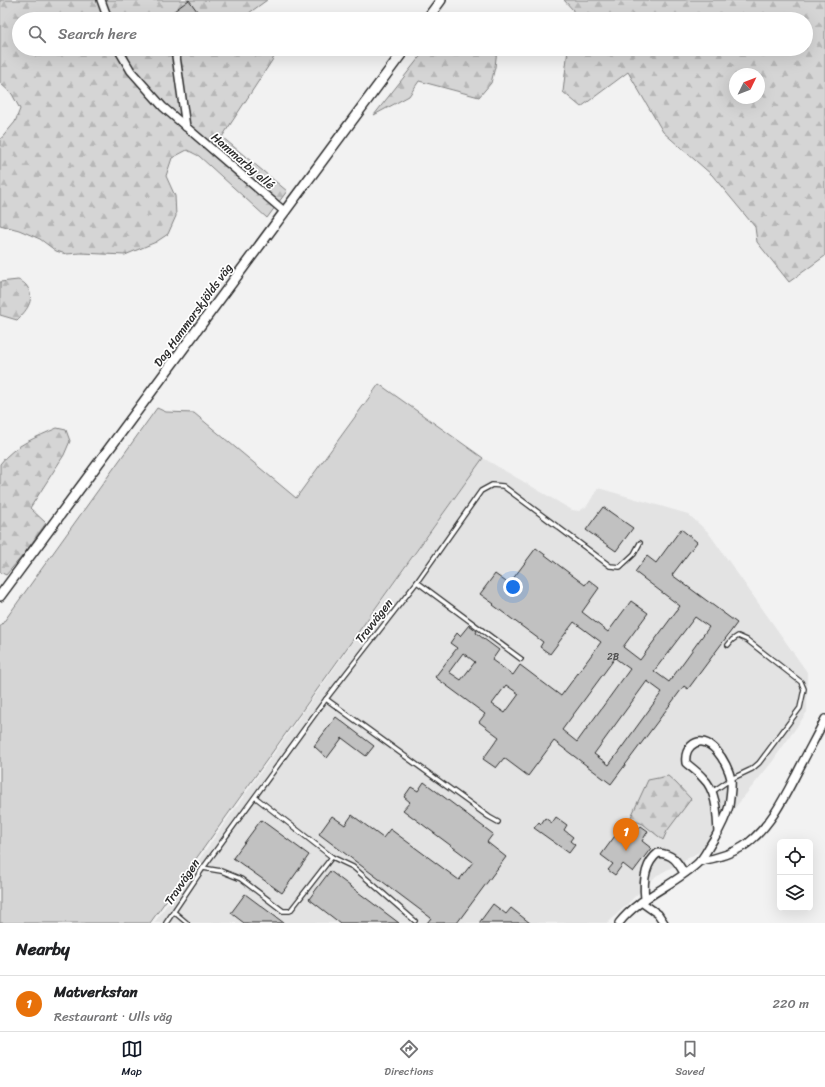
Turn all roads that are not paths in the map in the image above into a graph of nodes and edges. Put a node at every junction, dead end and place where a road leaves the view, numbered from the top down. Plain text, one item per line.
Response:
1 (101, 0) edge
2 (441, 0) edge
3 (105, 12) edge
4 (432, 12) edge
5 (122, 56) edge
6 (176, 56) edge
7 (400, 56) edge
8 (186, 127) junction
9 (285, 212) junction
10 (640, 543) dead end
11 (417, 582) junction
12 (0, 596) edge
13 (728, 645) dead end
14 (521, 659) dead end
15 (326, 699) junction
16 (825, 719) edge
17 (731, 779) junction
18 (712, 792) junction
19 (255, 797) junction
20 (498, 822) dead end
21 (718, 833) junction
22 (332, 857) junction
23 (700, 861) junction
24 (203, 868) junction
25 (684, 873) junction
26 (643, 900) junction
27 (174, 912) junction
28 (415, 921) dead end
29 (166, 923) edge
30 (187, 923) edge
31 (620, 923) edge
32 (664, 923) edge

1 - 3 street
2 - 4 main road
5 - 8 street, Hammarby allé
6 - 8 street
7 - 9 main road, Dag Hammarskjölds väg
8 - 9 street, Hammarby allé
9 - 12 main road, Dag Hammarskjölds väg
10 - 11 lane, Travvägen
11 - 14 lane
11 - 15 lane, Travvägen
13 - 17 lane
15 - 19 lane, Travvägen
15 - 20 lane
16 - 23 street
17 - 18 lane
17 - 18 street
17 - 21 street
18 - 21 street
19 - 22 lane
19 - 24 lane, Travvägen
21 - 23 street
22 - 24 lane
22 - 28 lane
23 - 25 street
24 - 27 lane, Travvägen
25 - 26 street
25 - 26 street
26 - 31 street
26 - 32 street
27 - 29 lane, Travvägen
27 - 30 lane

